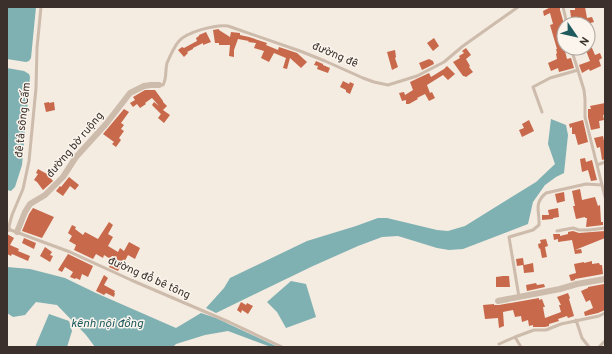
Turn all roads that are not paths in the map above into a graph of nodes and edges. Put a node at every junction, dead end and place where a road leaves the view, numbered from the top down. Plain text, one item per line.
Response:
1 (41, 7) edge
2 (518, 7) edge
3 (574, 56) edge
4 (578, 70) junction
5 (159, 85) joint
6 (542, 112) dead end
7 (605, 162) edge
8 (597, 165) junction
9 (602, 184) junction
10 (605, 197) edge
11 (605, 228) edge
12 (8, 230) edge
13 (557, 231) dead end
14 (17, 232) junction
15 (605, 279) edge
16 (519, 296) junction
17 (498, 301) dead end
18 (605, 314) edge
19 (576, 320) junction
20 (515, 336) junction
21 (605, 341) edge
22 (499, 344) dead end
23 (282, 347) edge
24 (520, 347) edge
25 (589, 347) edge
26 (599, 347) edge

1 - 12 lane, đê tả sông Cấm
2 - 5 lane, đường đê
3 - 4 lane
4 - 6 lane
4 - 8 lane
5 - 14 street, đường bờ ruộng
7 - 8 lane
8 - 9 lane
9 - 10 lane
9 - 16 lane
11 - 13 lane
12 - 14 lane, đường đổ bê tông
14 - 23 lane, đường đổ bê tông
15 - 16 street
16 - 17 street
18 - 19 lane
19 - 20 lane
19 - 25 lane
20 - 22 lane
20 - 24 lane
21 - 26 lane

